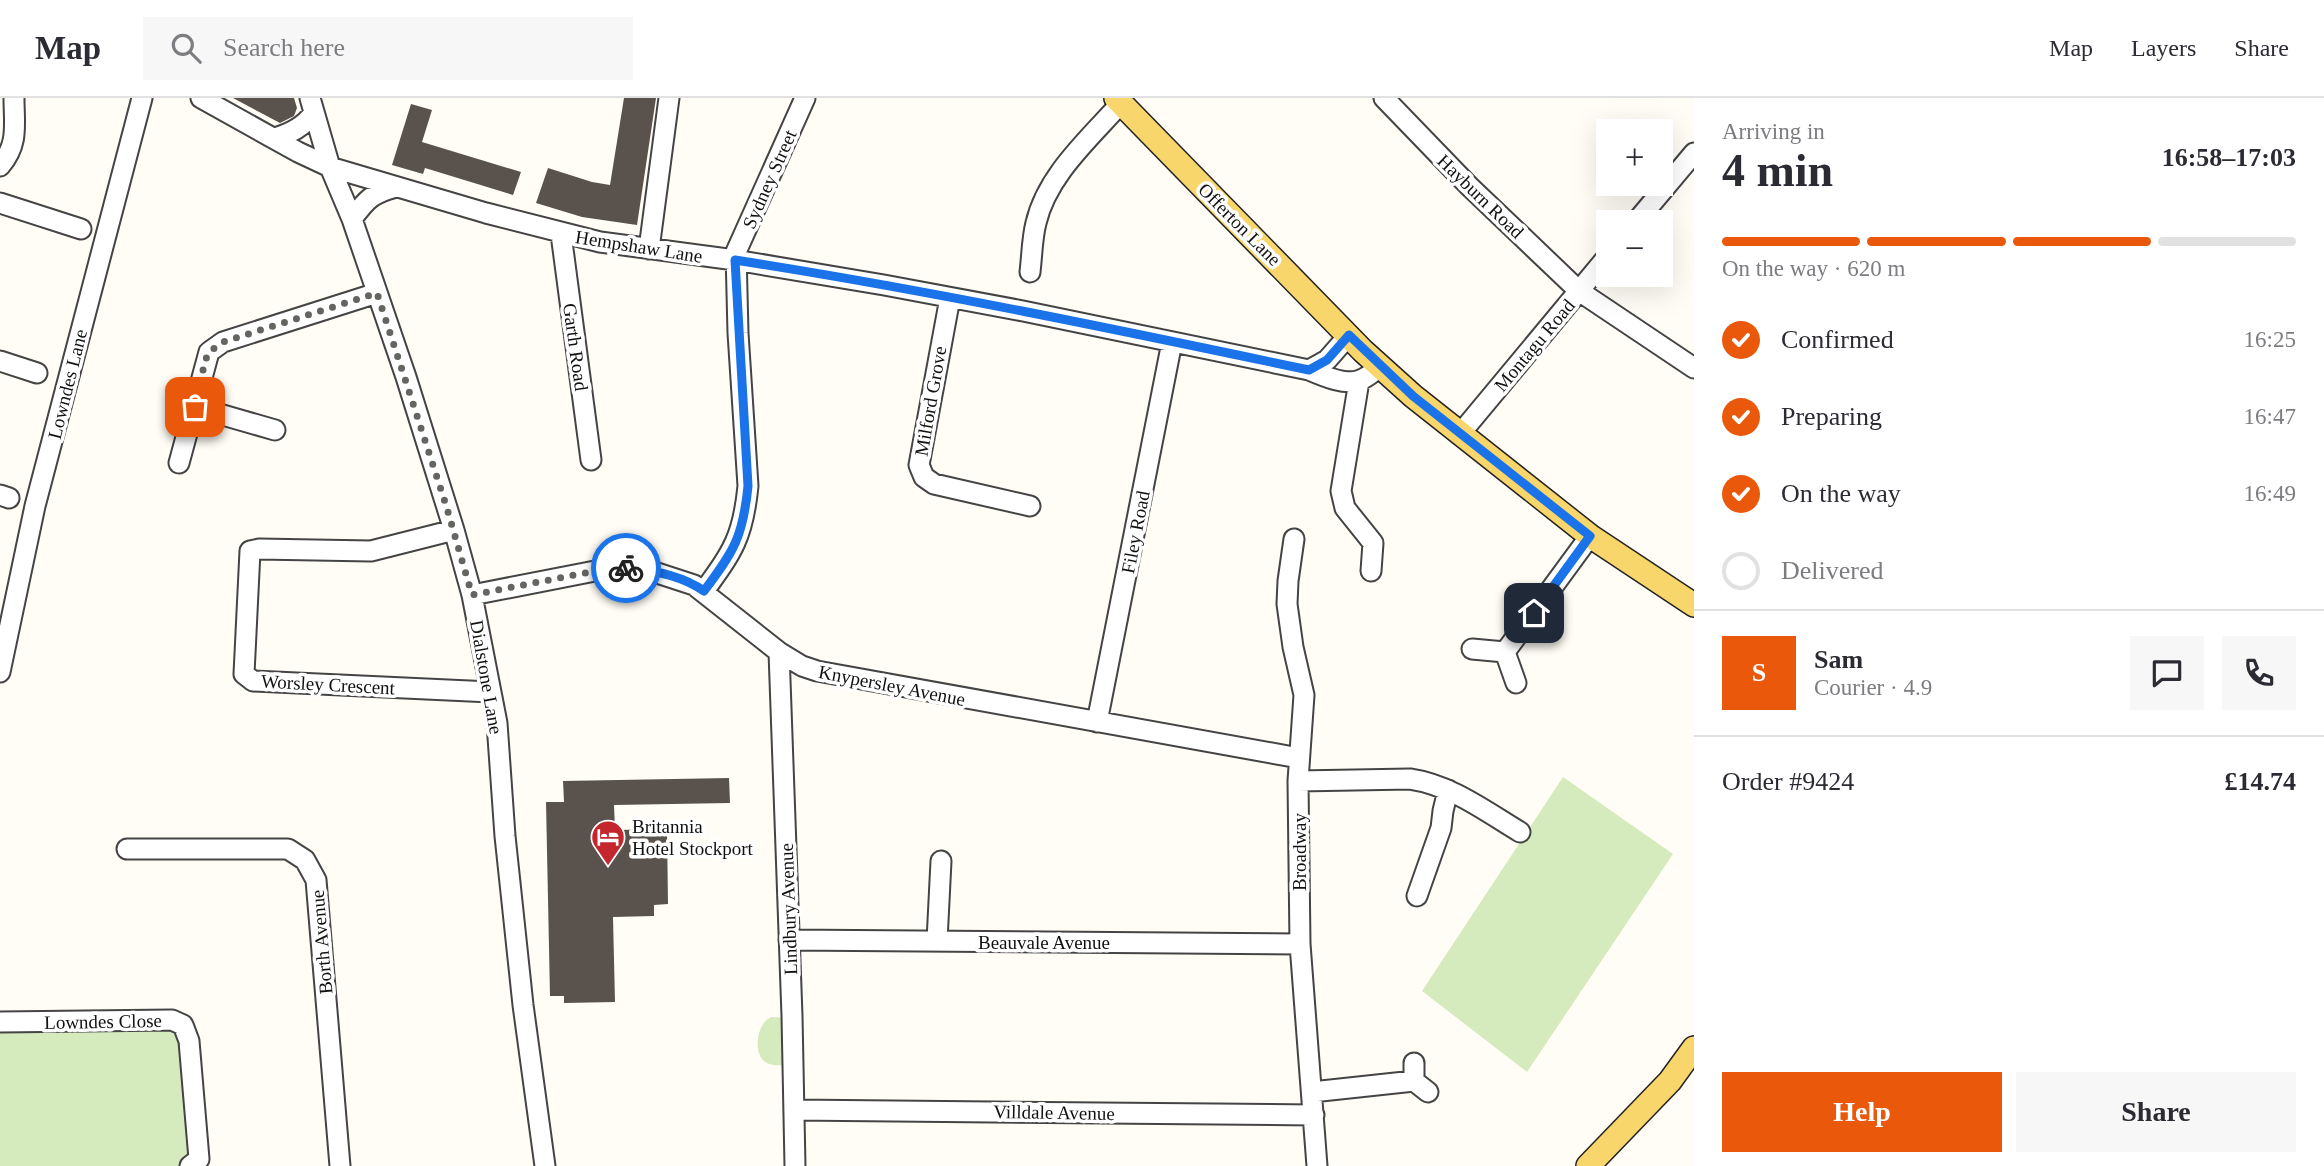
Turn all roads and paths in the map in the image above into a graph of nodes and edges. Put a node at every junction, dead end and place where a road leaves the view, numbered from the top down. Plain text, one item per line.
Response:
1 (13, 98) edge
2 (142, 98) edge
3 (201, 98) edge
4 (669, 98) edge
5 (805, 98) edge
6 (1384, 98) edge
7 (1119, 101) edge
8 (312, 106) edge
9 (275, 138) junction
10 (1693, 157) edge
11 (0, 166) edge
12 (330, 167) junction
13 (396, 187) junction
14 (0, 204) edge
15 (1647, 210) edge
16 (352, 219) junction
17 (81, 229) dead end
18 (561, 234) junction
19 (649, 249) junction
20 (735, 260) junction
21 (1596, 271) edge
22 (1030, 272) dead end
23 (1580, 291) junction
24 (377, 293) junction
25 (950, 298) junction
26 (1172, 342) junction
27 (1364, 351) junction
28 (0, 360) edge
29 (1694, 368) edge
30 (1309, 370) junction
31 (37, 373) dead end
32 (1359, 381) junction
33 (195, 407) junction
34 (275, 430) dead end
35 (1460, 434) junction
36 (591, 460) dead end
37 (179, 463) dead end
38 (1030, 506) dead end
39 (454, 530) junction
40 (1590, 536) junction
41 (1294, 539) dead end
42 (1371, 571) dead end
43 (704, 591) junction
44 (472, 595) junction
45 (1694, 606) edge
46 (1472, 649) dead end
47 (779, 652) junction
48 (1505, 652) junction
49 (1, 665) edge
50 (1516, 683) dead end
51 (491, 692) junction
52 (1097, 722) junction
53 (1299, 758) junction
54 (1298, 782) junction
55 (1448, 790) junction
56 (1520, 832) dead end
57 (127, 849) dead end
58 (941, 860) dead end
59 (1417, 896) dead end
60 (789, 940) junction
61 (937, 941) junction
62 (1300, 944) junction
63 (0, 1022) edge
64 (1694, 1048) edge
65 (1419, 1078) dead end
66 (1312, 1092) junction
67 (794, 1110) junction
68 (1314, 1115) junction
69 (190, 1166) edge
70 (340, 1166) edge
71 (545, 1166) edge
72 (795, 1166) edge
73 (1317, 1166) edge
74 (1588, 1166) edge

1 - 11 street
2 - 49 street, Lowndes Lane
3 - 9 street, Hempshaw Lane
4 - 19 street
5 - 20 street, Sydney Street
6 - 23 street, Hayburn Road
7 - 22 street
7 - 27 main road, Offerton Lane
8 - 9 street
8 - 12 street, Dialstone Lane
9 - 12 street, Hempshaw Lane
10 - 15 street
12 - 13 street, Hempshaw Lane
12 - 16 street, Dialstone Lane
13 - 16 street
13 - 18 street, Hempshaw Lane
14 - 17 street
16 - 24 street, Dialstone Lane
18 - 19 street, Hempshaw Lane
18 - 36 street, Garth Road
19 - 20 street, Hempshaw Lane
20 - 25 street, Hempshaw Lane
20 - 43 street
21 - 23 street, Montagu Road
23 - 29 street, Hayburn Road
23 - 35 street, Montagu Road
24 - 33 street
24 - 39 street, Dialstone Lane
25 - 26 street, Hempshaw Lane
25 - 38 street, Milford Grove
26 - 30 street, Hempshaw Lane
26 - 52 street, Filey Road
27 - 30 street
27 - 32 street
27 - 35 main road, Offerton Lane
28 - 31 street
30 - 32 street, Hempshaw Lane
32 - 42 street
33 - 34 street
33 - 37 street
35 - 40 main road, Offerton Lane
39 - 44 street, Dialstone Lane
39 - 51 street, Worsley Crescent
40 - 45 main road, Offerton Lane
40 - 48 street
41 - 53 street, Broadway
43 - 44 street, Knypersley Avenue
43 - 47 street, Knypersley Avenue
44 - 51 street, Dialstone Lane
46 - 48 street
47 - 52 street, Knypersley Avenue
47 - 60 street, Lindbury Avenue
48 - 50 street
51 - 71 street, Dialstone Lane
52 - 53 street, Knypersley Avenue
53 - 54 street, Broadway
54 - 55 street
54 - 62 street, Broadway
55 - 56 street
55 - 59 street
57 - 70 street, Borth Avenue
58 - 61 street
60 - 61 street, Beauvale Avenue
60 - 67 street, Lindbury Avenue
61 - 62 street, Beauvale Avenue
62 - 66 street, Broadway
63 - 69 street, Lowndes Close
64 - 74 main road
65 - 66 street
66 - 68 street, Broadway
67 - 68 street, Villdale Avenue
67 - 72 street, Lindbury Avenue
68 - 73 street, Broadway

